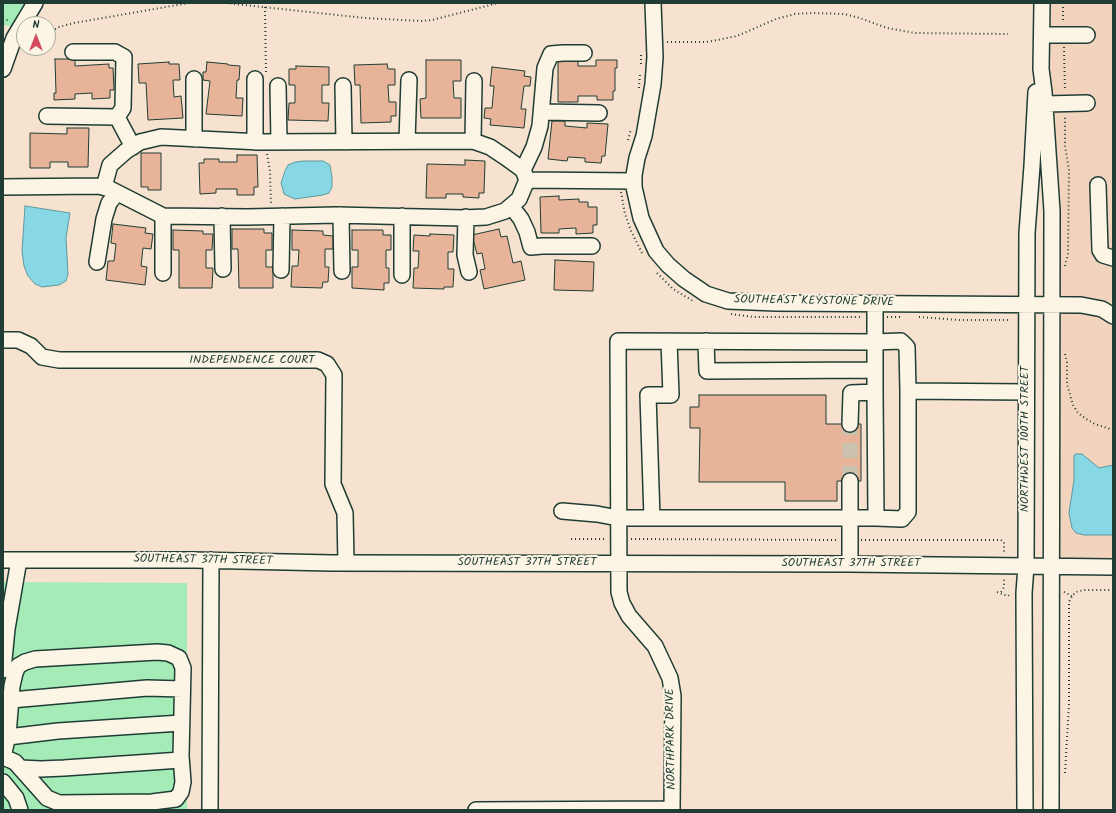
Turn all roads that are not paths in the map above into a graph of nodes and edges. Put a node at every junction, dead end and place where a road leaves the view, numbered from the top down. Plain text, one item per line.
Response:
1 (35, 3) edge
2 (653, 3) edge
3 (1042, 3) edge
4 (8, 31) edge
5 (1042, 35) junction
6 (1087, 35) dead end
7 (73, 52) dead end
8 (584, 53) dead end
9 (3, 69) edge
10 (1041, 69) junction
11 (194, 79) dead end
12 (254, 79) dead end
13 (409, 80) dead end
14 (474, 81) dead end
15 (278, 86) dead end
16 (343, 86) dead end
17 (1087, 103) dead end
18 (1045, 104) junction
19 (542, 112) junction
20 (599, 113) dead end
21 (47, 116) dead end
22 (117, 117) junction
23 (194, 139) junction
24 (407, 141) junction
25 (473, 141) junction
26 (255, 142) junction
27 (279, 142) junction
28 (344, 142) junction
29 (133, 147) junction
30 (525, 175) junction
31 (628, 181) junction
32 (1098, 185) dead end
33 (3, 187) edge
34 (111, 190) junction
35 (511, 206) junction
36 (341, 215) junction
37 (163, 216) junction
38 (222, 216) junction
39 (282, 216) junction
40 (402, 216) junction
41 (466, 217) junction
42 (592, 246) dead end
43 (1113, 258) edge
44 (97, 262) dead end
45 (223, 269) dead end
46 (281, 270) dead end
47 (342, 271) dead end
48 (469, 272) dead end
49 (162, 273) dead end
50 (402, 275) dead end
51 (1027, 304) junction
52 (1052, 304) junction
53 (875, 310) junction
54 (1113, 316) edge
55 (3, 340) edge
56 (669, 342) junction
57 (706, 342) junction
58 (875, 342) junction
59 (875, 370) junction
60 (908, 391) junction
61 (875, 392) junction
62 (1026, 392) junction
63 (850, 424) tunnel mouth
64 (850, 481) tunnel mouth
65 (562, 511) dead end
66 (618, 518) junction
67 (652, 518) junction
68 (876, 518) junction
69 (851, 519) junction
70 (3, 560) edge
71 (19, 560) junction
72 (211, 560) junction
73 (346, 563) junction
74 (618, 564) junction
75 (850, 564) junction
76 (1026, 566) junction
77 (1050, 566) junction
78 (1113, 567) edge
79 (3, 670) edge
80 (182, 689) junction
81 (11, 700) junction
82 (181, 723) junction
83 (8, 737) junction
84 (3, 757) edge
85 (181, 760) junction
86 (20, 768) junction
87 (3, 782) edge
88 (672, 809) edge
89 (20, 810) edge
90 (210, 810) edge
91 (476, 810) edge
92 (1025, 810) edge
93 (1051, 810) edge

1 - 4 street
2 - 31 street, SOUTHEAST KEYSTONE DRIVE
3 - 5 street, NORTHWEST 100TH STREET
4 - 9 street
5 - 6 street
5 - 10 street, NORTHWEST 100TH STREET
7 - 22 street
8 - 19 street
10 - 18 street, NORTHWEST 100TH STREET
10 - 51 street, NORTHWEST 100TH STREET
11 - 23 street
12 - 26 street
13 - 24 street
14 - 25 street
15 - 27 street
16 - 28 street
17 - 18 street
18 - 52 street, NORTHWEST 100TH STREET
19 - 20 street
19 - 30 street
21 - 22 street
22 - 29 street
23 - 26 street
23 - 29 street
24 - 25 street
24 - 28 street
25 - 30 street
26 - 27 street
27 - 28 street
29 - 34 street
30 - 31 street
30 - 35 street
31 - 53 street, SOUTHEAST KEYSTONE DRIVE
32 - 43 street
33 - 34 street
34 - 37 street
34 - 44 street
35 - 41 street
35 - 42 street
36 - 39 street
36 - 40 street
36 - 47 street
37 - 38 street
37 - 49 street
38 - 39 street
38 - 45 street
39 - 46 street
40 - 41 street
40 - 50 street
41 - 48 street
51 - 52 street, SOUTHEAST KEYSTONE DRIVE
51 - 53 street, SOUTHEAST KEYSTONE DRIVE
51 - 62 street, NORTHWEST 100TH STREET
52 - 54 street, SOUTHEAST KEYSTONE DRIVE
52 - 77 street, NORTHWEST 100TH STREET
53 - 58 street
55 - 73 street, INDEPENDENCE COURT
56 - 57 street
56 - 66 street, NORTHPARK DRIVE
56 - 67 street
57 - 58 street
57 - 59 street
58 - 59 street
58 - 60 street
59 - 61 street
60 - 62 street
60 - 68 street
61 - 63 street
61 - 68 street
62 - 76 street, NORTHWEST 100TH STREET
64 - 69 street
65 - 66 street
66 - 67 street
66 - 74 street, NORTHPARK DRIVE
67 - 69 street
68 - 69 street
69 - 75 street
70 - 71 street, SOUTHEAST 37TH STREET
71 - 72 street, SOUTHEAST 37TH STREET
71 - 79 street
72 - 73 street, SOUTHEAST 37TH STREET
72 - 90 street
73 - 74 street, SOUTHEAST 37TH STREET
74 - 75 street, SOUTHEAST 37TH STREET
74 - 88 street, NORTHPARK DRIVE
75 - 76 street, SOUTHEAST 37TH STREET
76 - 77 street, SOUTHEAST 37TH STREET
76 - 92 street, NORTHWEST 100TH STREET
77 - 78 street, SOUTHEAST 37TH STREET
77 - 93 street, NORTHWEST 100TH STREET
80 - 81 street
80 - 81 street
80 - 82 street
81 - 83 street
82 - 83 street
82 - 85 street
83 - 84 street
84 - 86 street
85 - 86 street
85 - 86 street
87 - 89 street
88 - 91 street

